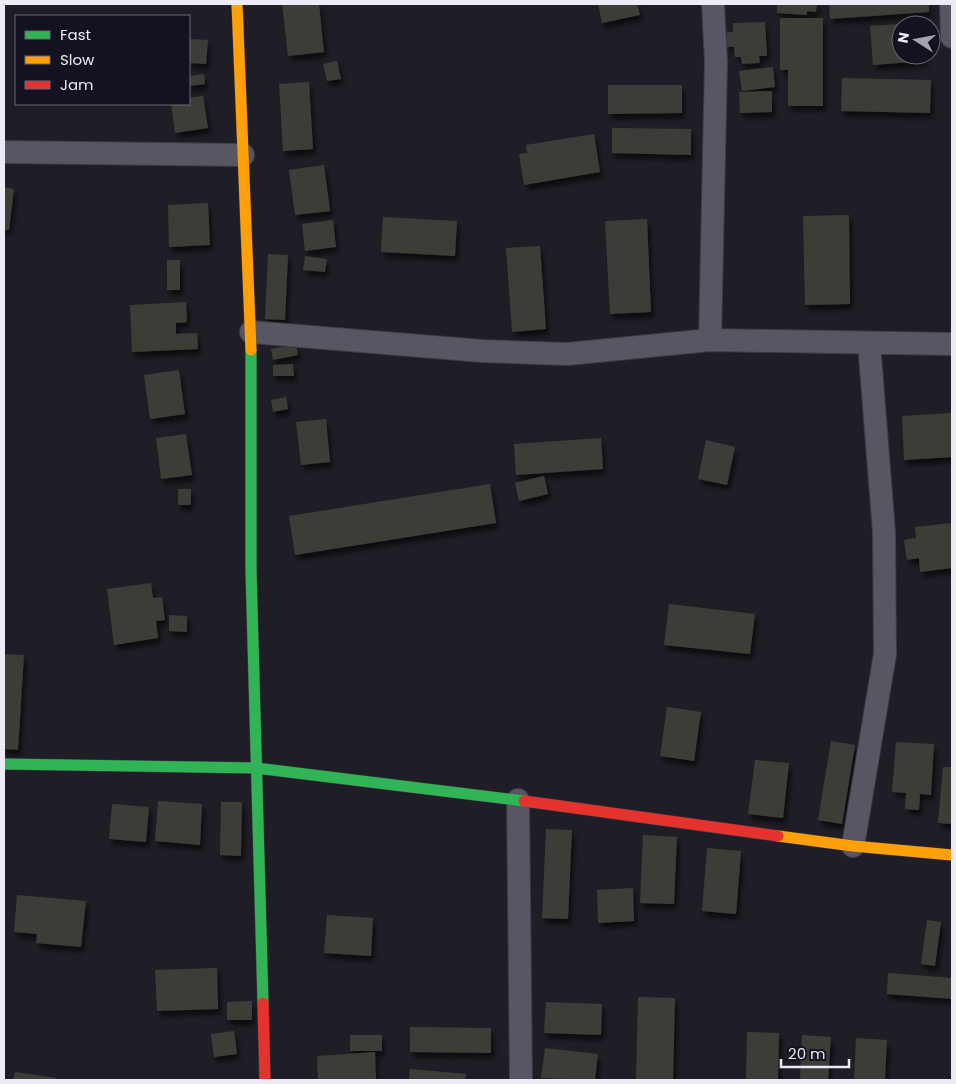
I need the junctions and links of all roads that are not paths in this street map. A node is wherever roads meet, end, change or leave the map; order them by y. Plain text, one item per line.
1 (237, 4) edge
2 (713, 4) edge
3 (951, 4) edge
4 (952, 37) edge
5 (4, 152) edge
6 (242, 155) junction
7 (251, 332) junction
8 (710, 340) junction
9 (870, 343) junction
10 (952, 344) edge
11 (4, 764) edge
12 (256, 768) junction
13 (518, 800) junction
14 (854, 846) junction
15 (952, 855) edge
16 (265, 1080) edge
17 (522, 1080) edge

1 - 6 street
2 - 8 street
3 - 4 street
5 - 6 street
6 - 7 street
7 - 8 street
7 - 12 street
8 - 9 street
9 - 10 street
9 - 14 street
11 - 12 street
12 - 13 street
12 - 16 street
13 - 14 street
13 - 17 street
14 - 15 street

